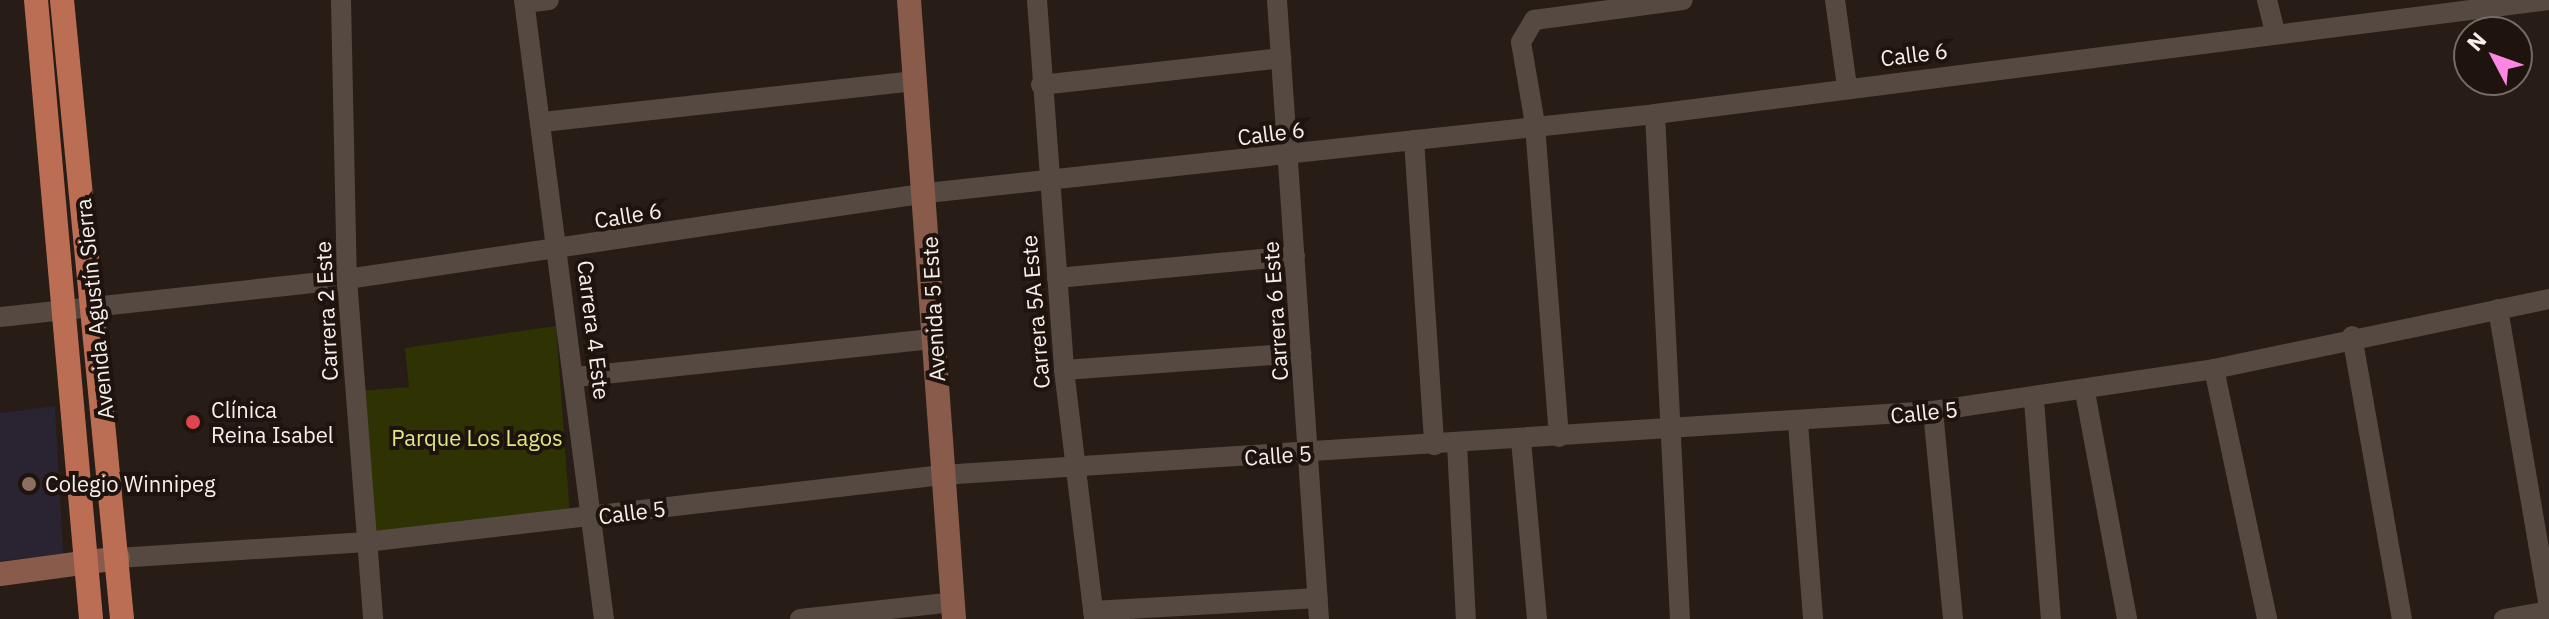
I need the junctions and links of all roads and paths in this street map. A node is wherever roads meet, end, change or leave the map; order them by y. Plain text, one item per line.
1 (36, 0) edge
2 (62, 0) edge
3 (341, 0) edge
4 (549, 0) edge
5 (909, 0) edge
6 (1037, 0) edge
7 (1277, 0) edge
8 (1683, 0) edge
9 (1835, 0) edge
10 (2267, 0) edge
11 (2549, 0) edge
12 (525, 1) edge
13 (2275, 32) junction
14 (1281, 58) junction
15 (917, 81) junction
16 (1041, 85) junction
17 (1847, 87) junction
18 (1655, 114) junction
19 (543, 122) junction
20 (1535, 124) junction
21 (1414, 140) junction
22 (1288, 156) junction
23 (1047, 182) junction
24 (927, 193) junction
25 (560, 250) junction
26 (1295, 256) junction
27 (1057, 278) junction
28 (347, 279) junction
29 (2549, 299) edge
30 (95, 305) junction
31 (67, 309) junction
32 (2498, 309) junction
33 (0, 317) edge
34 (2352, 336) junction
35 (934, 339) junction
36 (1301, 353) junction
37 (2214, 369) junction
38 (1064, 370) junction
39 (576, 377) junction
40 (2085, 392) junction
41 (2034, 400) junction
42 (1933, 411) junction
43 (1798, 423) junction
44 (1672, 433) junction
45 (1559, 437) junction
46 (1521, 440) junction
47 (1457, 444) junction
48 (1434, 445) junction
49 (1309, 453) junction
50 (1074, 468) junction
51 (942, 475) junction
52 (2540, 494) edge
53 (594, 517) junction
54 (366, 542) junction
55 (118, 558) junction
56 (83, 562) junction
57 (0, 574) edge
58 (1318, 598) junction
59 (2549, 608) edge
60 (953, 611) edge
61 (1094, 615) edge
62 (91, 619) edge
63 (122, 619) edge
64 (373, 619) edge
65 (604, 619) edge
66 (800, 619) edge
67 (1319, 619) edge
68 (1466, 619) edge
69 (1537, 619) edge
70 (1680, 619) edge
71 (1813, 619) edge
72 (1953, 619) edge
73 (2051, 619) edge
74 (2127, 619) edge
75 (2267, 619) edge
76 (2402, 619) edge
77 (2504, 619) edge

1 - 31 main road, Avenida Agustín Sierra
2 - 30 main road, Avenida Agustín Sierra
3 - 28 street, Carrera 2 Este
4 - 12 street
5 - 15 main road, Avenida 5 Este
6 - 16 street, Carrera 5A Este
7 - 14 street, Carrera 6 Este
8 - 20 street
9 - 17 street
10 - 13 street
11 - 13 street, Calle 6
12 - 19 street, Carrera 4 Este
13 - 17 street, Calle 6
14 - 16 street
14 - 22 street, Carrera 6 Este
15 - 19 street
15 - 24 main road, Avenida 5 Este
16 - 23 street, Carrera 5A Este
17 - 18 street, Calle 6
18 - 20 street, Calle 6
18 - 44 street
19 - 25 street, Carrera 4 Este
20 - 21 street, Calle 6
20 - 45 street
21 - 22 street, Calle 6
21 - 48 street
22 - 23 street, Calle 6
22 - 26 street, Carrera 6 Este
23 - 24 street, Calle 6
23 - 27 street, Carrera 5A Este
24 - 25 street, Calle 6
24 - 35 main road, Avenida 5 Este
25 - 28 street, Calle 6
25 - 39 street, Carrera 4 Este
26 - 27 street
26 - 36 street, Carrera 6 Este
27 - 38 street, Carrera 5A Este
28 - 30 street, Calle 6
28 - 54 street, Carrera 2 Este
29 - 32 street, Calle 5
30 - 31 street, Calle 6
30 - 55 main road, Avenida Agustín Sierra
31 - 33 street, Calle 6
31 - 56 main road, Avenida Agustín Sierra
32 - 34 street, Calle 5
32 - 52 street
34 - 37 street, Calle 5
34 - 76 street
35 - 39 street
35 - 51 main road, Avenida 5 Este
36 - 38 street
36 - 49 street, Carrera 6 Este
37 - 40 street, Calle 5
37 - 75 street
38 - 50 street, Carrera 5A Este
39 - 53 street, Carrera 4 Este
40 - 41 street, Calle 5
40 - 74 street
41 - 42 street, Calle 5
41 - 73 street
42 - 43 street, Calle 5
42 - 72 street
43 - 44 street, Calle 5
43 - 71 street
44 - 45 street, Calle 5
44 - 70 street
45 - 46 street, Calle 5
46 - 47 street, Calle 5
46 - 69 street
47 - 48 street, Calle 5
47 - 68 street
48 - 49 street, Calle 5
49 - 50 street, Calle 5
49 - 58 street, Carrera 6 Este
50 - 51 street, Calle 5
50 - 61 street, Carrera 5A Este
51 - 53 street, Calle 5
51 - 60 main road, Avenida 5 Este
52 - 59 street
53 - 54 street, Calle 5
53 - 65 street, Carrera 4 Este
54 - 55 street, Calle 5
54 - 64 street, Carrera 2 Este
55 - 56 main road, Calle 5
55 - 63 main road, Avenida Agustín Sierra
56 - 57 main road, Calle 5
56 - 62 main road, Avenida Agustín Sierra
58 - 61 street
58 - 67 street, Carrera 6 Este
59 - 77 street
60 - 66 street

